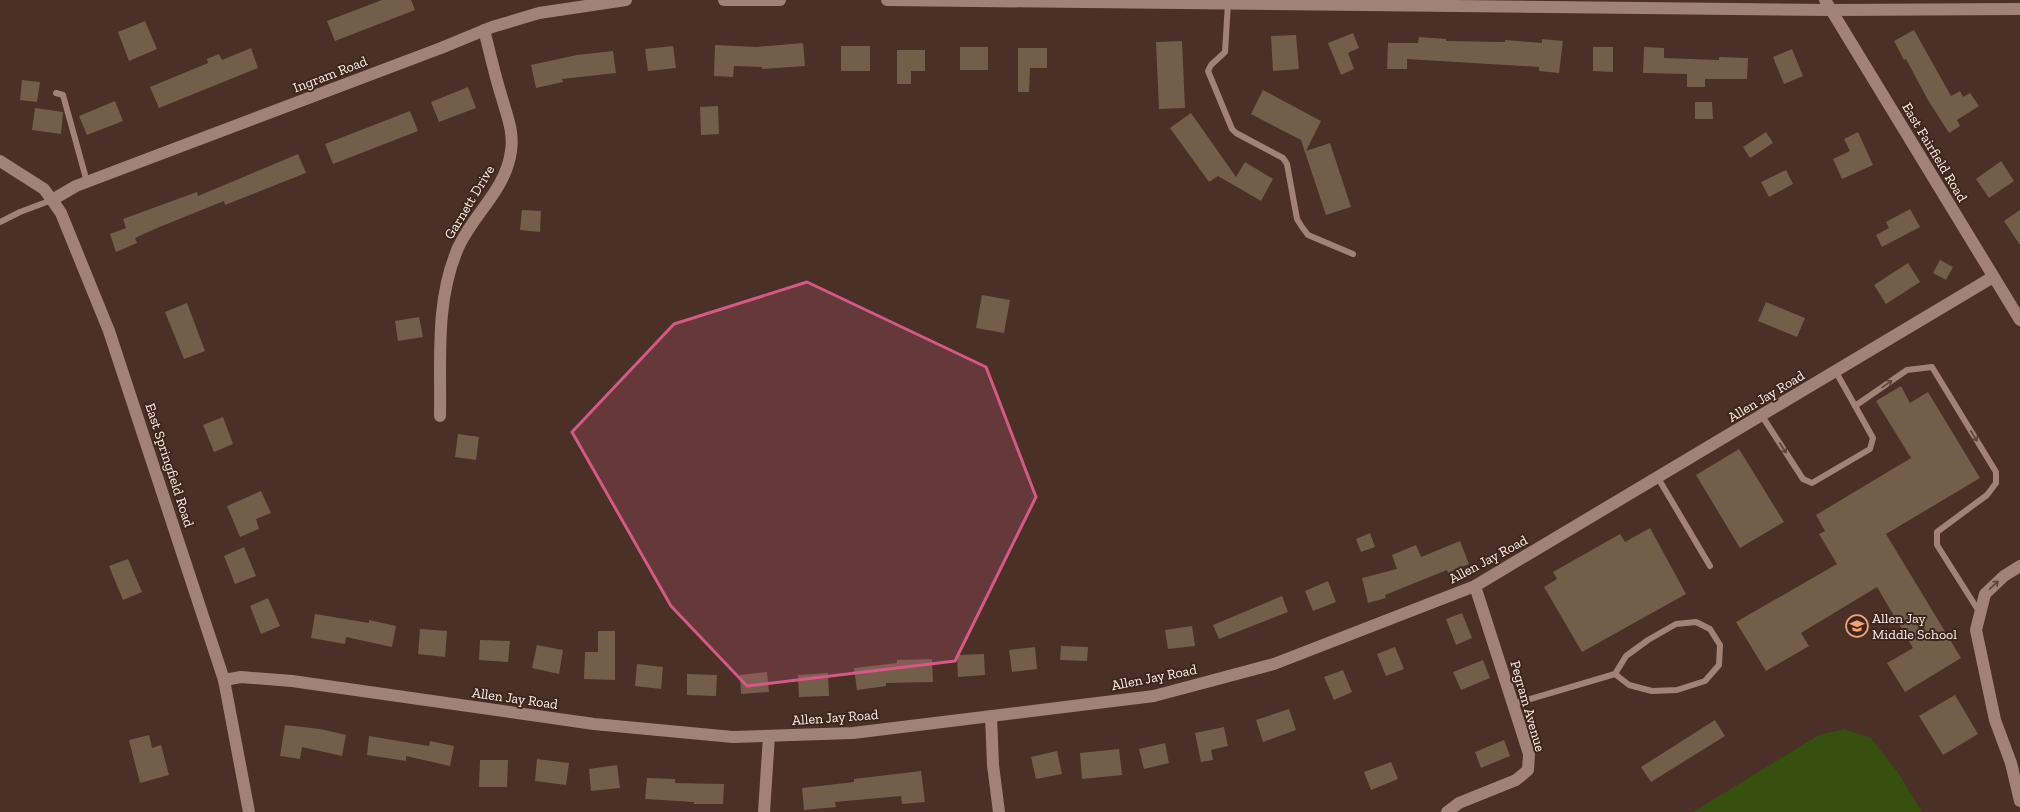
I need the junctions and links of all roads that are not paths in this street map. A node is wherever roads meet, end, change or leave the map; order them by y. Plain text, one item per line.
1 (626, 0) edge
2 (724, 0) edge
3 (780, 0) edge
4 (888, 0) edge
5 (1165, 2) edge
6 (1228, 3) junction
7 (1828, 5) edge
8 (2020, 9) edge
9 (484, 30) junction
10 (56, 93) dead end
11 (0, 161) edge
12 (87, 182) junction
13 (52, 200) junction
14 (0, 222) edge
15 (1353, 254) dead end
16 (1993, 277) junction
17 (2020, 320) edge
18 (1836, 372) junction
19 (1855, 406) junction
20 (440, 416) dead end
21 (1762, 416) junction
22 (1658, 478) junction
23 (1710, 566) dead end
24 (2020, 566) edge
25 (1475, 586) junction
26 (1980, 613) junction
27 (1615, 674) junction
28 (224, 680) junction
29 (1513, 704) junction
30 (991, 716) junction
31 (769, 736) junction
32 (2020, 801) edge
33 (249, 812) edge
34 (764, 812) edge
35 (999, 812) edge
36 (1447, 812) edge

1 - 9 street, Ingram Road
2 - 3 street
4 - 5 street
5 - 6 street
6 - 7 street
6 - 15 lane
7 - 8 street
7 - 16 street, East Fairfield Road
9 - 12 street, Ingram Road
9 - 20 street, Garnett Drive
10 - 12 lane
11 - 13 street, East Springfield Road
12 - 13 street, Ingram Road
13 - 14 lane
13 - 28 street, East Springfield Road
16 - 17 street, East Fairfield Road
16 - 18 street, Allen Jay Road
18 - 19 lane
18 - 21 street, Allen Jay Road
21 -> 19 lane
19 -> 26 lane
21 - 22 street, Allen Jay Road
22 - 23 lane
22 - 25 street, Allen Jay Road
26 -> 24 street
25 - 29 street, Pegram Avenue
25 - 30 street, Allen Jay Road
26 - 32 street
27 - 27 lane
27 - 29 lane
28 - 31 street, Allen Jay Road
28 - 33 street, East Springfield Road
29 - 36 street, Pegram Avenue
30 - 31 street, Allen Jay Road
30 - 35 street
31 - 34 street

